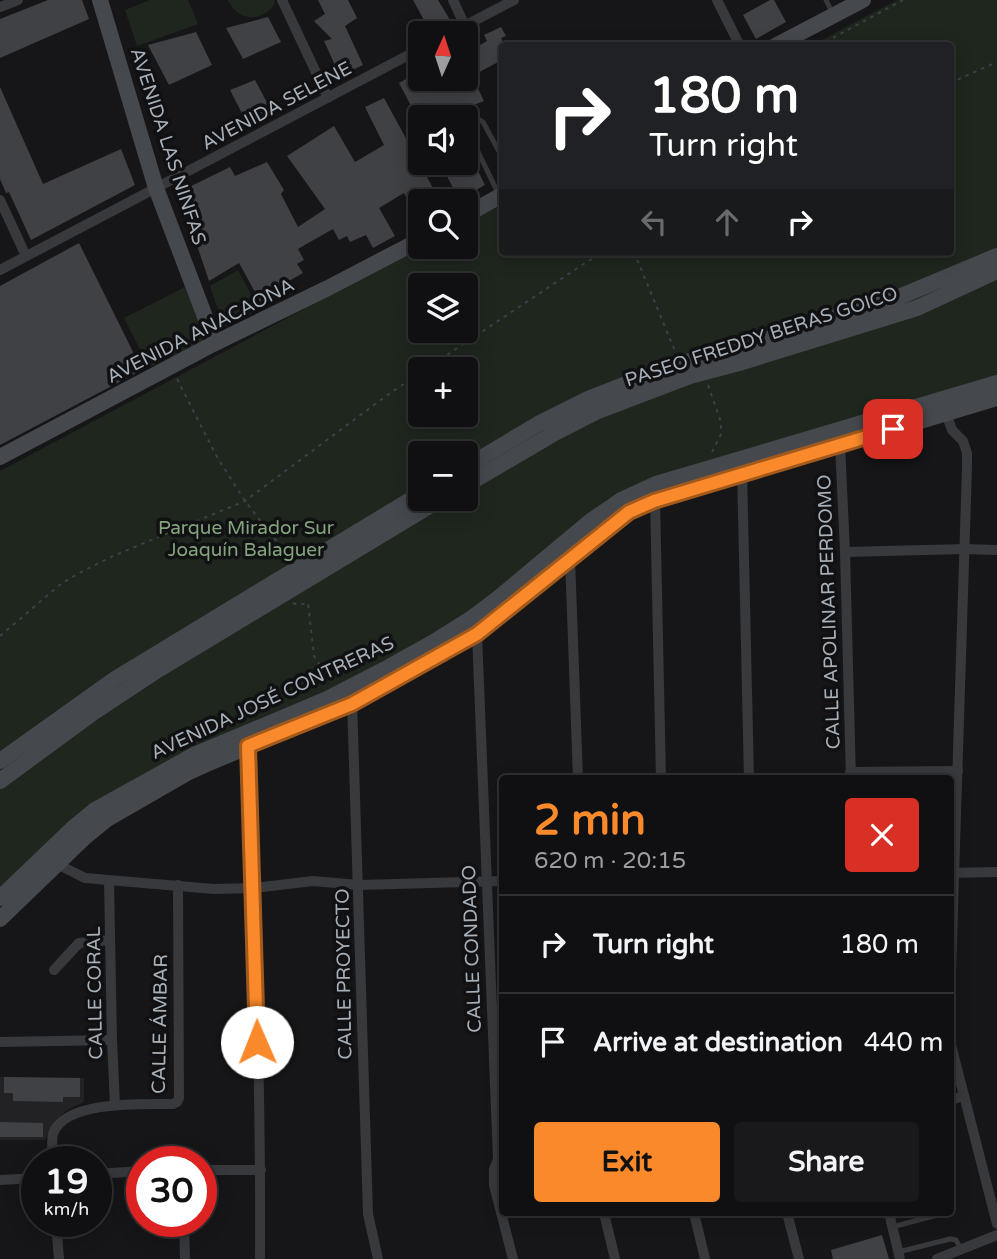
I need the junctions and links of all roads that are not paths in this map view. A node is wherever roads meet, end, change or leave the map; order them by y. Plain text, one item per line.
1 (18, 0) edge
2 (100, 0) edge
3 (282, 0) edge
4 (453, 0) edge
5 (514, 0) edge
6 (717, 0) edge
7 (826, 0) edge
8 (863, 0) edge
9 (0, 8) edge
10 (833, 15) junction
11 (464, 21) edge
12 (475, 21) edge
13 (738, 42) edge
14 (782, 42) edge
15 (408, 56) edge
16 (328, 98) junction
17 (499, 151) edge
18 (156, 188) junction
19 (499, 192) edge
20 (499, 197) edge
21 (0, 200) edge
22 (478, 208) edge
23 (408, 246) edge
24 (26, 256) junction
25 (997, 256) edge
26 (0, 270) edge
27 (997, 271) edge
28 (215, 343) junction
29 (997, 383) edge
30 (997, 398) edge
31 (946, 413) junction
32 (840, 444) junction
33 (0, 457) edge
34 (478, 460) edge
35 (742, 467) junction
36 (478, 478) edge
37 (656, 484) junction
38 (654, 501) junction
39 (408, 502) edge
40 (417, 511) edge
41 (965, 549) junction
42 (997, 550) edge
43 (845, 552) junction
44 (570, 558) junction
45 (298, 571) junction
46 (472, 618) junction
47 (477, 634) junction
48 (352, 686) junction
49 (352, 704) junction
50 (248, 746) junction
51 (0, 761) edge
52 (958, 771) junction
53 (578, 775) edge
54 (661, 775) edge
55 (749, 775) edge
56 (850, 775) edge
57 (0, 781) edge
58 (954, 839) edge
59 (52, 858) junction
60 (997, 872) edge
61 (954, 873) edge
62 (109, 881) junction
63 (499, 881) edge
64 (486, 882) junction
65 (178, 885) junction
66 (359, 885) junction
67 (254, 888) junction
68 (0, 898) edge
69 (0, 919) edge
70 (110, 940) junction
71 (54, 970) dead end
72 (112, 1040) junction
73 (0, 1042) edge
74 (954, 1057) edge
75 (964, 1096) junction
76 (954, 1099) edge
77 (115, 1105) junction
78 (499, 1138) edge
79 (53, 1146) edge
80 (499, 1160) edge
81 (217, 1170) edge
82 (261, 1170) junction
83 (21, 1179) edge
84 (0, 1180) edge
85 (499, 1204) edge
86 (502, 1216) edge
87 (605, 1216) edge
88 (695, 1216) edge
89 (788, 1216) edge
90 (890, 1216) edge
91 (934, 1216) edge
92 (997, 1224) edge
93 (892, 1227) junction
94 (997, 1235) edge
95 (58, 1237) edge
96 (184, 1237) edge
97 (961, 1249) junction
98 (899, 1256) edge
99 (59, 1259) edge
100 (185, 1259) edge
101 (260, 1259) edge
102 (378, 1259) edge
103 (513, 1259) edge
104 (615, 1259) edge
105 (705, 1259) edge
106 (799, 1259) edge
107 (937, 1259) edge

1 - 9 street
2 - 18 main road, AVENIDA LAS NINFAS
3 - 16 street
4 - 11 street
5 - 12 street
6 - 13 street
7 - 10 lane
8 - 10 main road
10 - 14 main road
15 - 16 street, AVENIDA SELENE
16 - 18 street, AVENIDA SELENE
17 - 19 lane
18 - 24 street, AVENIDA SELENE
18 - 28 main road, AVENIDA LAS NINFAS
20 - 22 main road
21 - 24 street
23 - 28 main road, AVENIDA ANACAONA
24 - 26 street, AVENIDA SELENE
25 - 34 main road, PASEO FREDDY BERAS GOICO
27 - 36 main road, PASEO FREDDY BERAS GOICO
28 - 33 main road, AVENIDA ANACAONA
29 - 35 main road, AVENIDA JOSÉ CONTRERAS
30 - 31 main road, AVENIDA JOSÉ CONTRERAS
31 - 32 main road, AVENIDA JOSÉ CONTRERAS
31 - 41 street
32 - 35 main road, AVENIDA JOSÉ CONTRERAS
32 - 43 street, CALLE APOLINAR PERDOMO
35 - 37 main road, AVENIDA JOSÉ CONTRERAS
35 - 38 main road, AVENIDA JOSÉ CONTRERAS
35 - 55 street
37 - 38 street
37 - 46 main road, AVENIDA JOSÉ CONTRERAS
38 - 44 main road, AVENIDA JOSÉ CONTRERAS
38 - 54 street
39 - 45 main road
40 - 45 main road
41 - 42 street
41 - 43 street
41 - 52 street
43 - 56 street, CALLE APOLINAR PERDOMO
44 - 47 main road, AVENIDA JOSÉ CONTRERAS
44 - 53 street
45 - 51 main road
45 - 57 main road
46 - 47 street, CALLE CONDADO
46 - 48 main road, AVENIDA JOSÉ CONTRERAS
47 - 49 main road, AVENIDA JOSÉ CONTRERAS
47 - 64 street, CALLE CONDADO
48 - 49 street, CALLE PROYECTO
48 - 59 main road, AVENIDA JOSÉ CONTRERAS
49 - 50 main road, AVENIDA JOSÉ CONTRERAS
49 - 66 street, CALLE PROYECTO
50 - 59 main road, AVENIDA JOSÉ CONTRERAS
50 - 67 street
52 - 56 street
52 - 58 street
59 - 62 street
59 - 68 main road, AVENIDA JOSÉ CONTRERAS
59 - 69 main road, AVENIDA JOSÉ CONTRERAS
60 - 61 street
62 - 65 street
62 - 70 street, CALLE CORAL
63 - 64 street
64 - 66 street
64 - 78 street, CALLE CONDADO
65 - 67 street
65 - 77 street, CALLE ÁMBAR
66 - 67 street
66 - 102 street, CALLE PROYECTO
67 - 82 street
70 - 71 street
70 - 72 street, CALLE CORAL
72 - 73 street
72 - 77 street, CALLE CORAL
74 - 75 street
75 - 76 street
75 - 92 street
77 - 79 street, CALLE ÁMBAR
80 - 85 street, CALLE CONDADO
81 - 82 street
82 - 101 street
83 - 84 street
86 - 103 street, CALLE CONDADO
87 - 104 street
88 - 105 street
89 - 106 street
90 - 93 street
91 - 93 lane
93 - 98 street
94 - 97 street
95 - 99 street
96 - 100 street
97 - 98 lane
97 - 107 street

